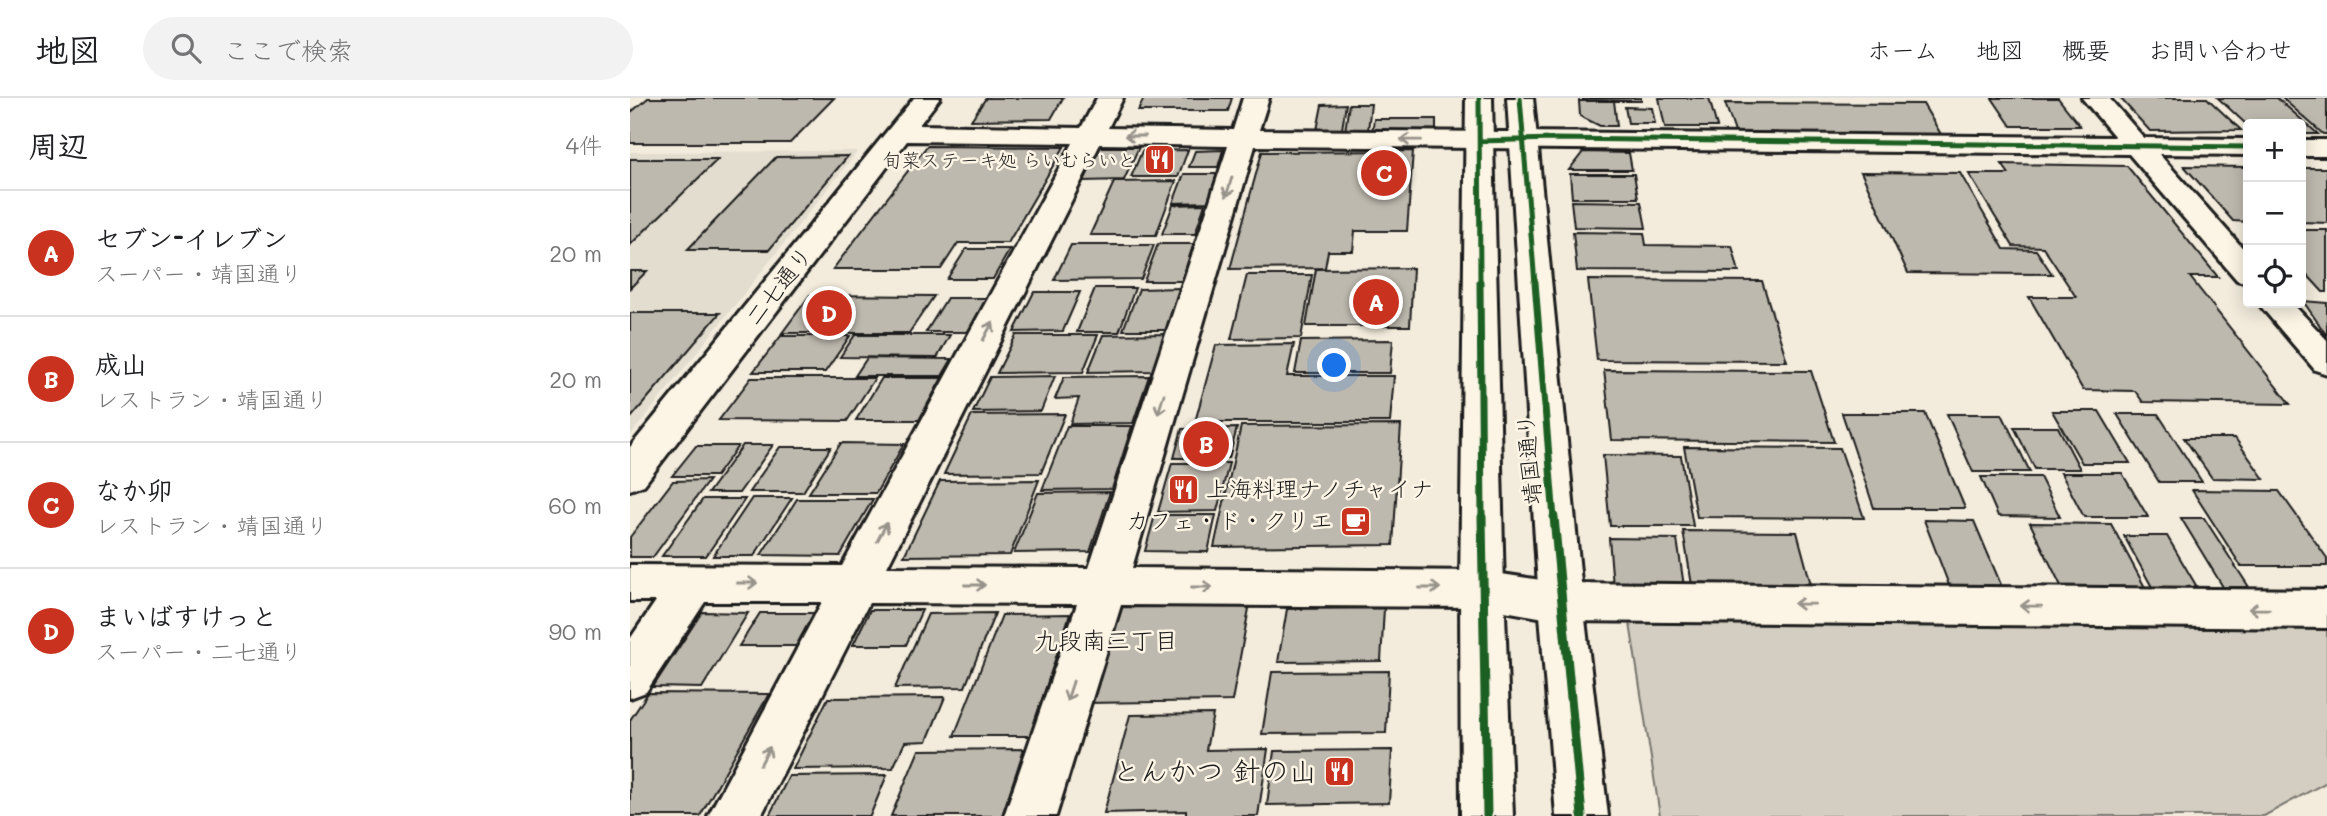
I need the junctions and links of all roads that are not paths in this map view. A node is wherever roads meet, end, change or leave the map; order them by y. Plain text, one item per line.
1 (927, 98) edge
2 (1110, 98) edge
3 (1256, 98) edge
4 (1479, 98) edge
5 (1520, 98) edge
6 (2095, 98) edge
7 (900, 133) junction
8 (1090, 136) junction
9 (1244, 136) junction
10 (1521, 140) junction
11 (1480, 141) junction
12 (2135, 146) junction
13 (2243, 147) edge
14 (2306, 148) edge
15 (2327, 148) edge
16 (2243, 267) edge
17 (2278, 308) edge
18 (2327, 362) edge
19 (630, 475) edge
20 (630, 583) edge
21 (693, 583) junction
22 (855, 584) junction
23 (1105, 586) junction
24 (1482, 589) junction
25 (1561, 601) junction
26 (2327, 610) edge
27 (630, 677) edge
28 (734, 816) edge
29 (1030, 816) edge
30 (1487, 816) edge
31 (1582, 816) edge

1 - 7 street, 二七通り
2 - 8 street
3 - 9 street
4 - 11 street, 靖国通り
5 - 10 street, 靖国通り
6 - 12 street
7 - 8 street
7 - 19 street, 二七通り
9 -> 8 street
22 -> 8 street
11 -> 9 street
9 -> 23 street
10 - 11 street
10 - 12 street
10 - 25 street, 靖国通り
11 - 24 street, 靖国通り
12 - 13 street
12 - 16 street
14 - 15 street
17 - 18 street
20 - 21 street
21 -> 22 street
21 - 27 street
22 -> 23 street
28 -> 22 street
23 -> 24 street
23 -> 29 street
24 - 25 street
24 - 30 street, 靖国通り
26 -> 25 street
25 - 31 street, 靖国通り

